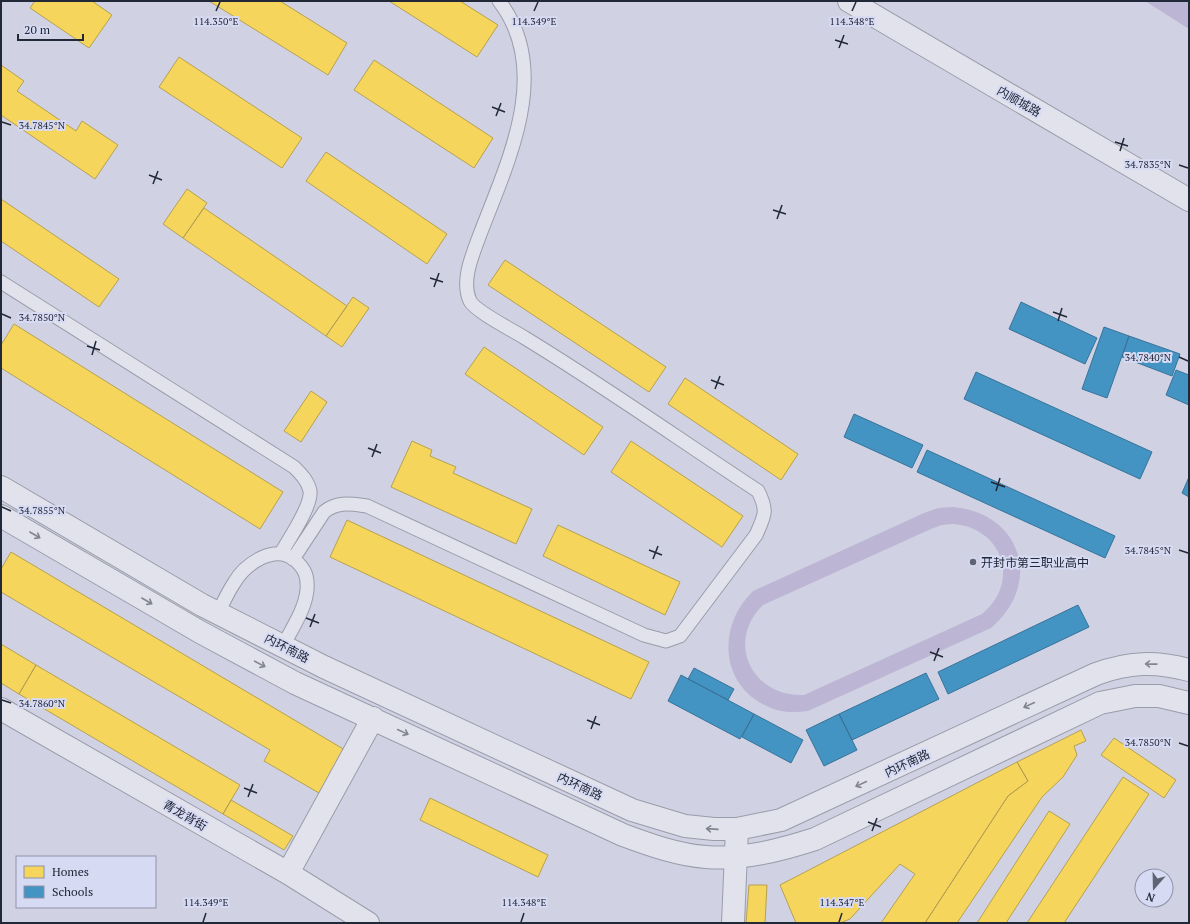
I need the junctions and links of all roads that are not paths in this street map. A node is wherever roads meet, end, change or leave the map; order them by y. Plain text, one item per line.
1 (499, 1) edge
2 (849, 1) edge
3 (1189, 200) edge
4 (1, 282) edge
5 (1, 487) edge
6 (308, 503) junction
7 (324, 512) junction
8 (1, 516) edge
9 (281, 553) junction
10 (293, 559) junction
11 (218, 613) junction
12 (283, 646) junction
13 (1189, 670) edge
14 (1189, 703) edge
15 (1, 709) edge
16 (373, 718) junction
17 (737, 829) junction
18 (736, 857) junction
19 (288, 873) junction
20 (368, 923) edge
21 (733, 923) edge

1 - 7 lane
2 - 3 street, 内顺城路
4 - 6 lane
5 - 11 street, 内环南路
6 - 7 lane
6 - 9 lane
7 - 10 lane
8 -> 16 street
9 - 10 lane
9 - 11 lane
10 - 12 lane
11 - 12 street, 内环南路
17 -> 12 street, 内环南路
13 -> 17 street, 内环南路
14 - 18 street
15 - 19 street, 青龙背街
16 -> 18 street
16 - 19 street
17 - 18 street
18 - 21 street
19 - 20 street, 青龙背街

